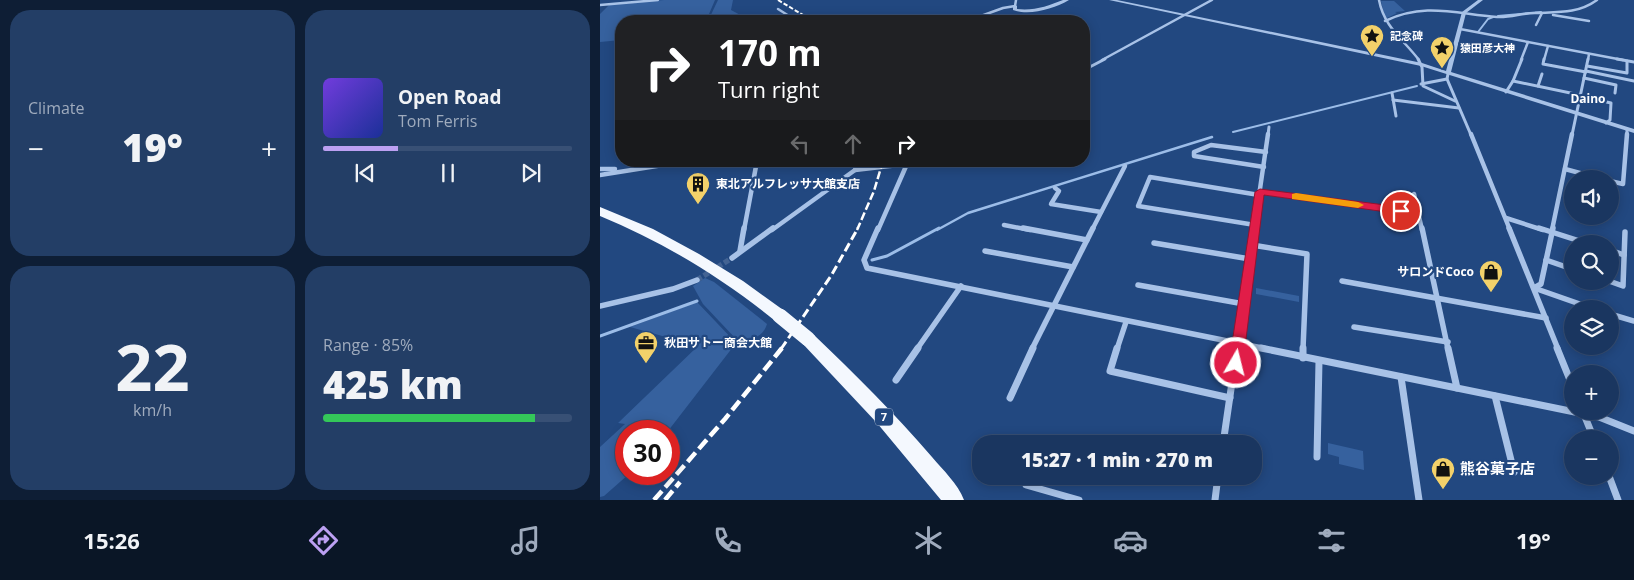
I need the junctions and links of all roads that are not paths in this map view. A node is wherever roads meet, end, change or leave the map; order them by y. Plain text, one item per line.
1 (611, 0) edge
2 (658, 0) edge
3 (1016, 0) edge
4 (1067, 0) edge
5 (1110, 0) edge
6 (1212, 0) edge
7 (1379, 0) edge
8 (1481, 0) edge
9 (1597, 0) edge
10 (600, 5) edge
11 (606, 5) junction
12 (1015, 6) junction
13 (778, 9) dead end
14 (1464, 12) junction
15 (1544, 13) junction
16 (788, 15) edge
17 (984, 15) edge
18 (1184, 15) junction
19 (1385, 21) junction
20 (1589, 21) dead end
21 (1536, 25) dead end
22 (1460, 29) junction
23 (1528, 42) junction
24 (1548, 46) junction
25 (1589, 54) junction
26 (1628, 61) junction
27 (1634, 62) edge
28 (1422, 65) junction
29 (1587, 66) junction
30 (1090, 67) edge
31 (1586, 72) junction
32 (1542, 74) dead end
33 (1448, 76) junction
34 (1584, 78) junction
35 (1513, 81) junction
36 (1634, 81) edge
37 (1421, 84) junction
38 (1538, 86) junction
39 (1506, 92) junction
40 (1392, 93) dead end
41 (1615, 93) dead end
42 (1580, 95) junction
43 (1393, 100) junction
44 (1456, 101) junction
45 (1459, 108) junction
46 (1576, 113) junction
47 (1396, 116) dead end
48 (1606, 122) junction
49 (1269, 127) dead end
50 (1631, 130) edge
51 (1266, 152) junction
52 (1124, 166) dead end
53 (647, 167) edge
54 (756, 167) edge
55 (856, 167) edge
56 (881, 167) edge
57 (906, 167) edge
58 (1264, 167) junction
59 (600, 169) edge
60 (1565, 169) junction
61 (626, 170) junction
62 (855, 170) junction
63 (1569, 170) edge
64 (600, 175) edge
65 (1619, 183) edge
66 (1055, 188) dead end
67 (1260, 193) junction
68 (1414, 194) dead end
69 (600, 211) edge
70 (1101, 212) junction
71 (1418, 213) junction
72 (1506, 218) junction
73 (1004, 225) dead end
74 (1255, 225) junction
75 (1551, 232) junction
76 (1625, 232) dead end
77 (1564, 236) edge
78 (1087, 240) junction
79 (1154, 243) dead end
80 (1252, 245) junction
81 (740, 251) junction
82 (986, 251) dead end
83 (1619, 253) edge
84 (1624, 254) junction
85 (732, 258) tunnel mouth
86 (1250, 259) junction
87 (1546, 260) junction
88 (1564, 266) edge
89 (1073, 267) junction
90 (698, 280) tunnel mouth
91 (1342, 281) dead end
92 (1138, 285) dead end
93 (1619, 285) edge
94 (961, 286) junction
95 (1534, 288) junction
96 (1438, 298) junction
97 (1568, 300) edge
98 (1244, 304) junction
99 (600, 306) edge
100 (1052, 307) junction
101 (1619, 317) edge
102 (1546, 318) junction
103 (1634, 321) edge
104 (1126, 322) junction
105 (1354, 327) dead end
106 (1448, 342) junction
107 (1238, 345) junction
108 (1303, 358) junction
109 (1319, 361) junction
110 (1564, 365) edge
111 (1401, 377) junction
112 (896, 380) dead end
113 (1457, 388) junction
114 (1495, 396) junction
115 (1010, 398) dead end
116 (1230, 398) junction
117 (1564, 409) edge
118 (1606, 420) edge
119 (1634, 431) edge
120 (1224, 435) edge
121 (1317, 457) dead end
122 (1514, 472) dead end
123 (1026, 485) dead end
124 (1217, 485) edge
125 (1612, 485) edge
126 (954, 500) edge
127 (1079, 500) edge
128 (1215, 500) edge
129 (1419, 500) edge
130 (1618, 500) edge

1 - 11 street
2 - 11 street
3 - 12 street
4 - 12 street
5 - 18 street
6 - 18 street
7 - 19 street
8 - 14 street
9 - 15 street
10 - 11 street
12 - 17 street
13 - 16 street
14 - 15 street
14 - 19 street
14 - 22 street
15 - 20 street
15 - 21 street
18 - 28 street
18 - 30 street
19 - 28 street
22 - 23 street
22 - 33 street
23 - 24 street
23 - 35 street
24 - 25 street
24 - 31 street
25 - 26 street
25 - 29 street
26 - 27 street
26 - 29 street
28 - 33 street
28 - 37 street
29 - 31 street
31 - 34 street
31 - 36 street
32 - 38 street
33 - 37 street
33 - 39 street
33 - 44 street
34 - 41 street
34 - 42 street
35 - 38 street
35 - 39 street
37 - 44 street
38 - 42 street
39 - 46 street
40 - 43 street
42 - 46 street
42 - 48 street
43 - 45 street
43 - 47 street
44 - 45 street
45 - 72 street
46 - 48 street
46 - 60 street
48 - 50 street
49 - 51 street
50 - 65 street
51 - 58 street
51 - 58 street
52 - 70 street
53 - 61 street
54 - 81 street
55 - 62 street
56 - 62 street
57 - 94 street
58 - 67 street
59 - 61 street
60 - 63 street
60 - 75 street
61 - 64 street
62 - 81 street
66 - 70 street
67 - 71 street
67 - 74 street
67 - 74 street
68 - 71 street
69 - 126 highway, 7, bridge
70 - 78 street
71 - 96 street
72 - 75 street
72 - 95 street
73 - 78 street
74 - 80 street
75 - 77 street
75 - 87 street
76 - 84 street
78 - 89 street
79 - 86 street
80 - 86 street
80 - 108 street
81 - 85 street
82 - 89 street
83 - 84 street
84 - 93 street
86 - 98 street
87 - 88 street
87 - 95 street
89 - 100 street
90 - 99 street
91 - 96 street
92 - 98 street
94 - 100 street
94 - 112 street
95 - 97 street
95 - 102 street
96 - 102 street
96 - 106 street
98 - 107 street
100 - 104 street
100 - 115 street
101 - 103 street
102 - 110 street
104 - 107 street
104 - 116 street
105 - 106 street
106 - 113 street
107 - 108 street
107 - 116 street
108 - 109 street
109 - 111 street
109 - 121 street
111 - 113 street
111 - 129 street
113 - 114 street
114 - 117 street
114 - 122 street
116 - 120 street
118 - 119 street
123 - 127 street
124 - 128 street
125 - 130 street

